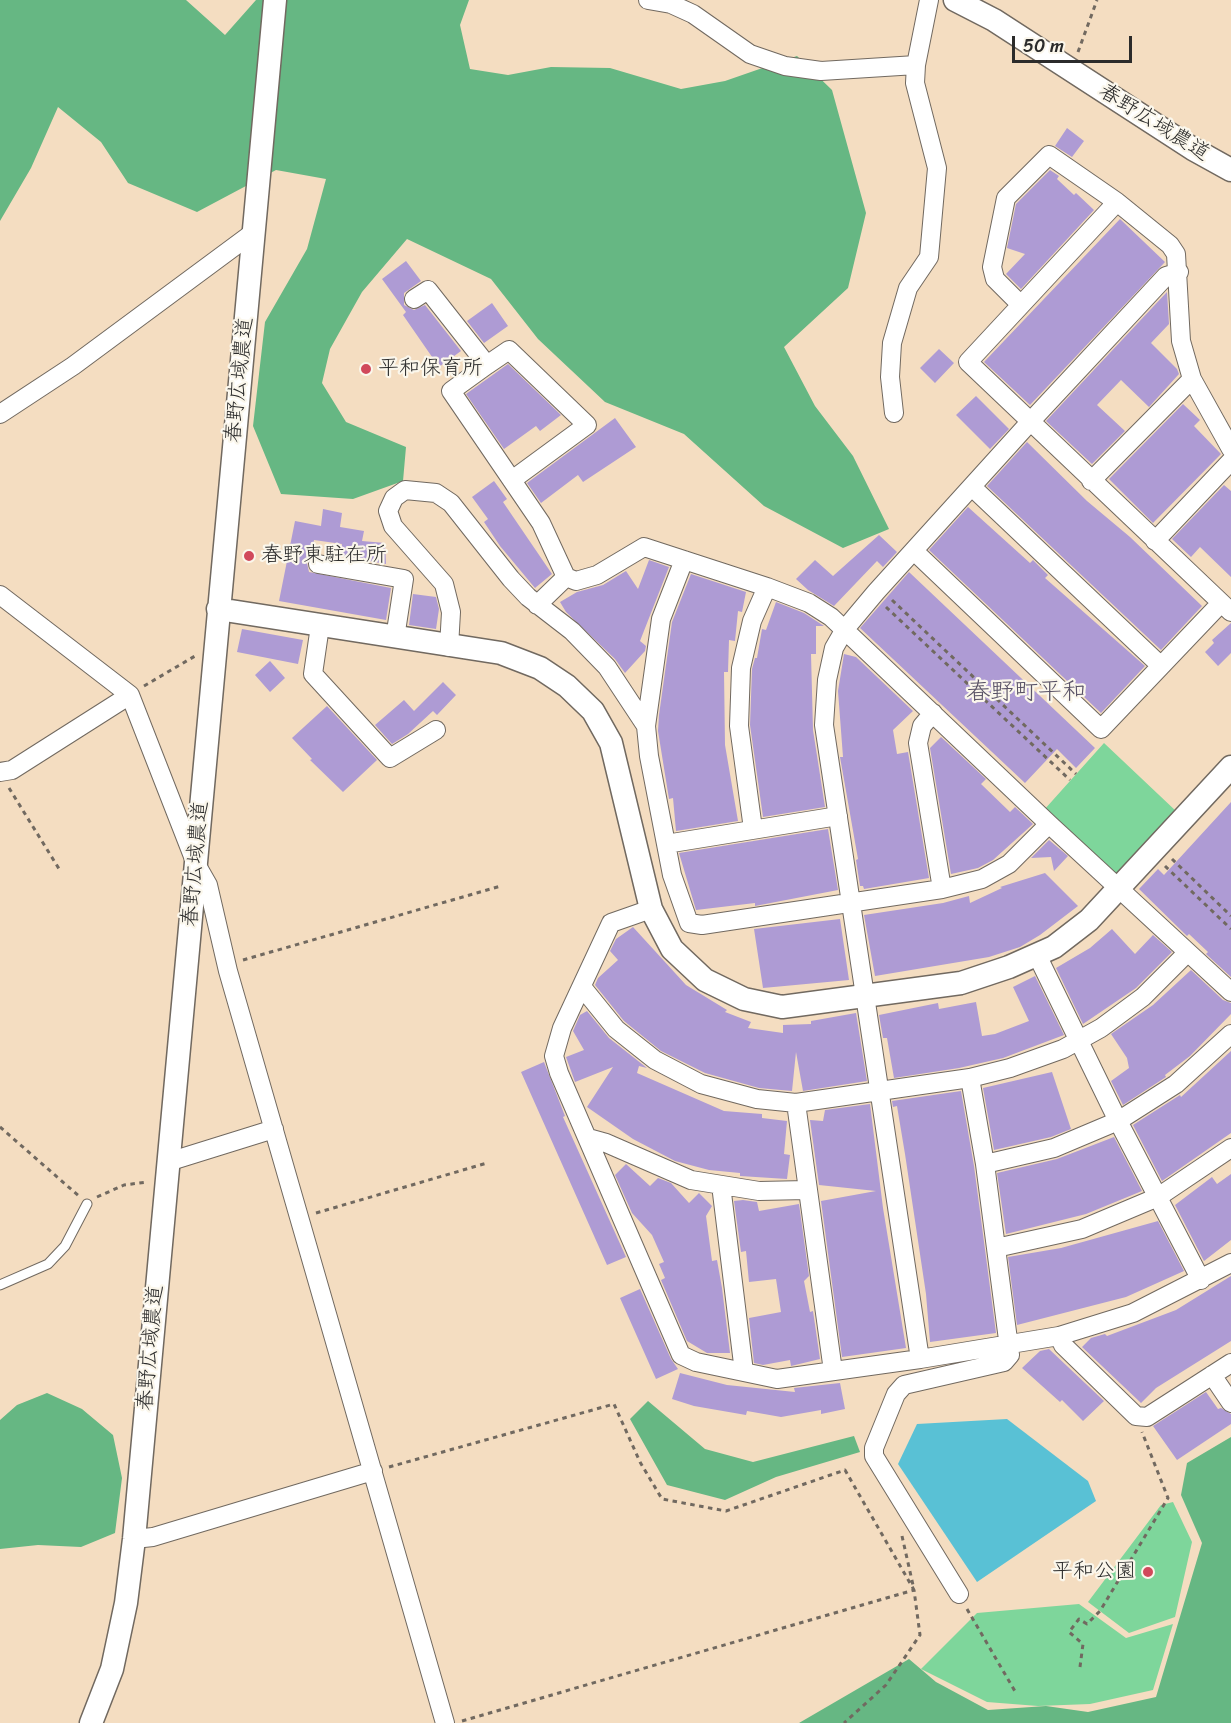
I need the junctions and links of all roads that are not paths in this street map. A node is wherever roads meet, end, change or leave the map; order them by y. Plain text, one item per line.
1 (275, 0) edge
2 (648, 0) edge
3 (929, 0) edge
4 (955, 0) edge
5 (915, 65) junction
6 (1231, 170) edge
7 (1117, 202) junction
8 (254, 232) junction
9 (1179, 272) junction
10 (414, 299) dead end
11 (1021, 305) junction
12 (487, 365) junction
13 (1192, 379) junction
14 (894, 413) dead end
15 (0, 414) edge
16 (1030, 422) junction
17 (1231, 449) edge
18 (1231, 461) edge
19 (512, 480) junction
20 (1091, 481) junction
21 (972, 487) junction
22 (1155, 541) junction
23 (914, 551) junction
24 (684, 560) junction
25 (318, 564) dead end
26 (566, 577) junction
27 (767, 587) junction
28 (0, 595) edge
29 (537, 604) junction
30 (1226, 607) edge
31 (218, 609) junction
32 (320, 626) junction
33 (845, 629) junction
34 (395, 638) junction
35 (449, 647) junction
36 (1161, 666) junction
37 (130, 695) junction
38 (933, 713) junction
39 (646, 726) junction
40 (436, 730) dead end
41 (1231, 767) edge
42 (3, 778) edge
43 (838, 816) junction
44 (1048, 824) junction
45 (753, 829) junction
46 (666, 844) junction
47 (196, 864) junction
48 (1119, 887) junction
49 (942, 889) junction
50 (853, 902) junction
51 (651, 909) junction
52 (1187, 953) junction
53 (1037, 955) junction
54 (582, 987) junction
55 (1231, 992) edge
56 (865, 997) junction
57 (1231, 1034) edge
58 (1079, 1040) junction
59 (970, 1078) junction
60 (881, 1089) junction
61 (796, 1103) junction
62 (1118, 1121) junction
63 (274, 1130) junction
64 (588, 1138) junction
65 (1231, 1148) edge
66 (985, 1164) junction
67 (167, 1170) junction
68 (721, 1185) junction
69 (807, 1190) junction
70 (1158, 1197) junction
71 (87, 1203) road end
72 (996, 1248) junction
73 (1231, 1263) edge
74 (1201, 1280) junction
75 (0, 1285) edge
76 (1059, 1336) junction
77 (1009, 1344) junction
78 (920, 1359) junction
79 (1231, 1363) edge
80 (833, 1371) junction
81 (744, 1372) junction
82 (1212, 1376) junction
83 (1231, 1403) edge
84 (373, 1471) junction
85 (134, 1539) junction
86 (959, 1594) road end
87 (91, 1723) edge
88 (445, 1723) edge

1 - 8 street, 春野広域農道
2 - 5 street
3 - 5 street
4 - 6 street, 春野広域農道
5 - 14 street
7 - 9 street
7 - 11 street
7 - 11 street
8 - 15 street
8 - 31 street, 春野広域農道
9 - 13 street
9 - 16 street
10 - 12 street
11 - 16 street
12 - 19 street
12 - 19 street
13 - 17 street
13 - 20 street
16 - 20 street
16 - 21 street
18 - 22 street
19 - 26 street
20 - 22 street
21 - 23 street
21 - 36 street
22 - 30 street
23 - 33 street
23 - 36 street
24 - 26 street
24 - 27 street
24 - 39 street
25 - 34 street
26 - 29 street
27 - 33 street
27 - 45 street
28 - 37 street
29 - 35 street
29 - 39 street
30 - 36 street
31 - 32 street
31 - 47 street, 春野広域農道
32 - 34 street
32 - 40 street
33 - 38 street
33 - 43 street
34 - 35 street
35 - 51 street
37 - 42 street
37 - 47 street
38 - 44 street
38 - 49 street
39 - 46 street
41 - 48 street
43 - 45 street
43 - 50 street
44 - 48 street
44 - 49 street
45 - 46 street
46 - 50 street
47 - 63 street
47 - 67 street, 春野広域農道
48 - 52 street
48 - 53 street
49 - 50 street
50 - 56 street
51 - 54 street
51 - 56 street
52 - 55 street
52 - 58 street
53 - 56 street
53 - 58 street
54 - 61 street
54 - 64 street
56 - 60 street
57 - 62 street
58 - 59 street
58 - 62 street
59 - 60 street
59 - 66 street
60 - 61 street
60 - 78 street
61 - 69 street
62 - 66 street
62 - 70 street
63 - 67 street
63 - 84 street
64 - 68 street
64 - 81 street
65 - 70 street
66 - 72 street
67 - 85 street, 春野広域農道
68 - 69 street
68 - 81 street
69 - 80 street
70 - 72 street
70 - 74 street
71 - 75 lane
72 - 77 street
73 - 74 street
74 - 76 street
76 - 77 street
76 - 82 street
77 - 78 street
77 - 86 street
78 - 80 street
79 - 82 street
80 - 81 street
82 - 83 street
84 - 85 street
84 - 88 street
85 - 87 street, 春野広域農道

